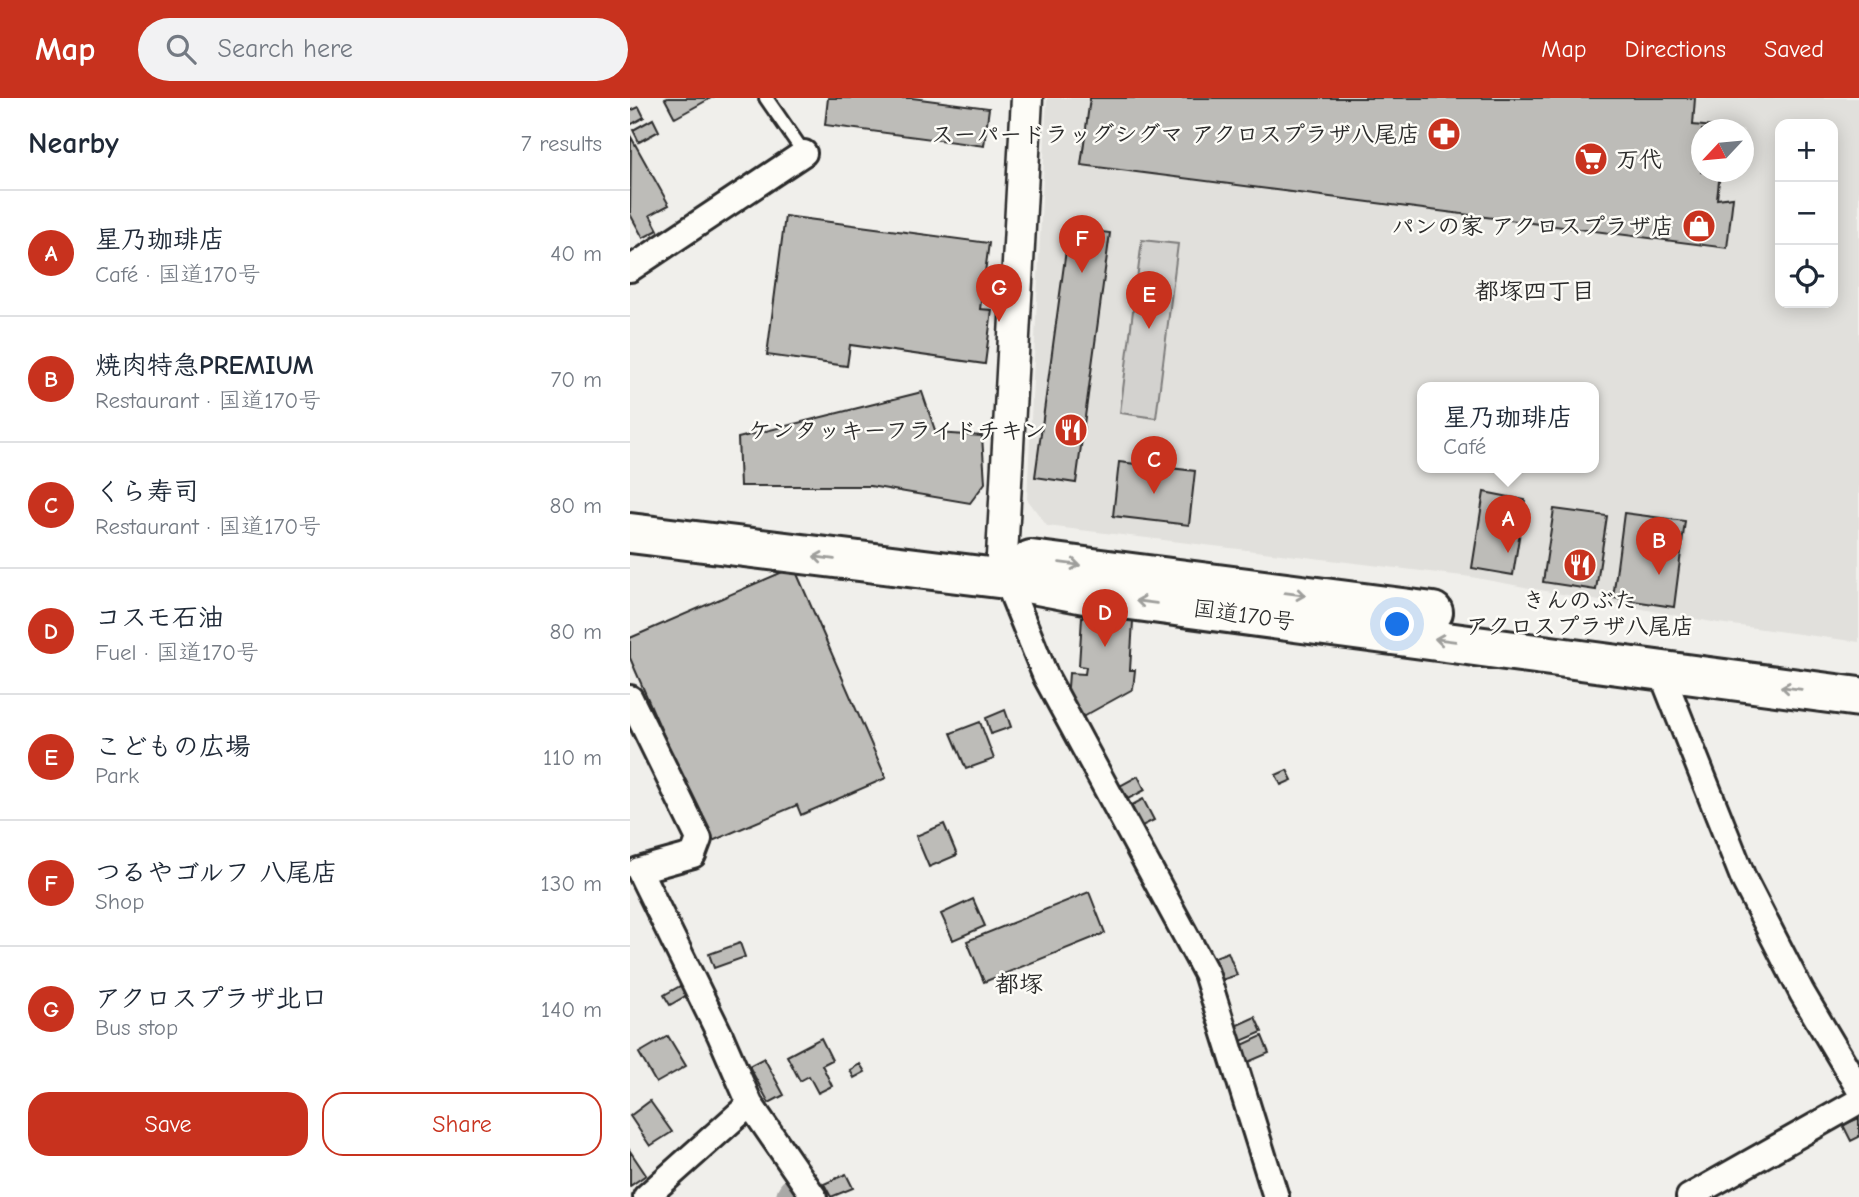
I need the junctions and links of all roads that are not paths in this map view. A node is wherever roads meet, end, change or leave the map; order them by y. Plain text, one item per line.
1 (766, 98) edge
2 (1027, 98) edge
3 (804, 153) joint
4 (630, 268) edge
5 (630, 506) edge
6 (630, 533) edge
7 (1004, 568) junction
8 (1660, 669) junction
9 (1859, 670) edge
10 (1859, 697) edge
11 (630, 698) edge
12 (1859, 1089) edge
13 (1859, 1101) edge
14 (750, 1104) junction
15 (646, 1197) edge
16 (814, 1197) edge
17 (1276, 1197) edge
18 (1689, 1197) edge

1 - 3 lane
2 - 7 street
3 - 4 street
5 - 7 highway, 国道170号
7 -> 6 highway, 国道170号
8 -> 7 highway, 国道170号
7 -> 9 highway, 国道170号
7 - 17 street
10 -> 8 highway, 国道170号
8 - 12 street
11 - 14 street
13 - 18 street
14 - 15 street
14 - 16 street

